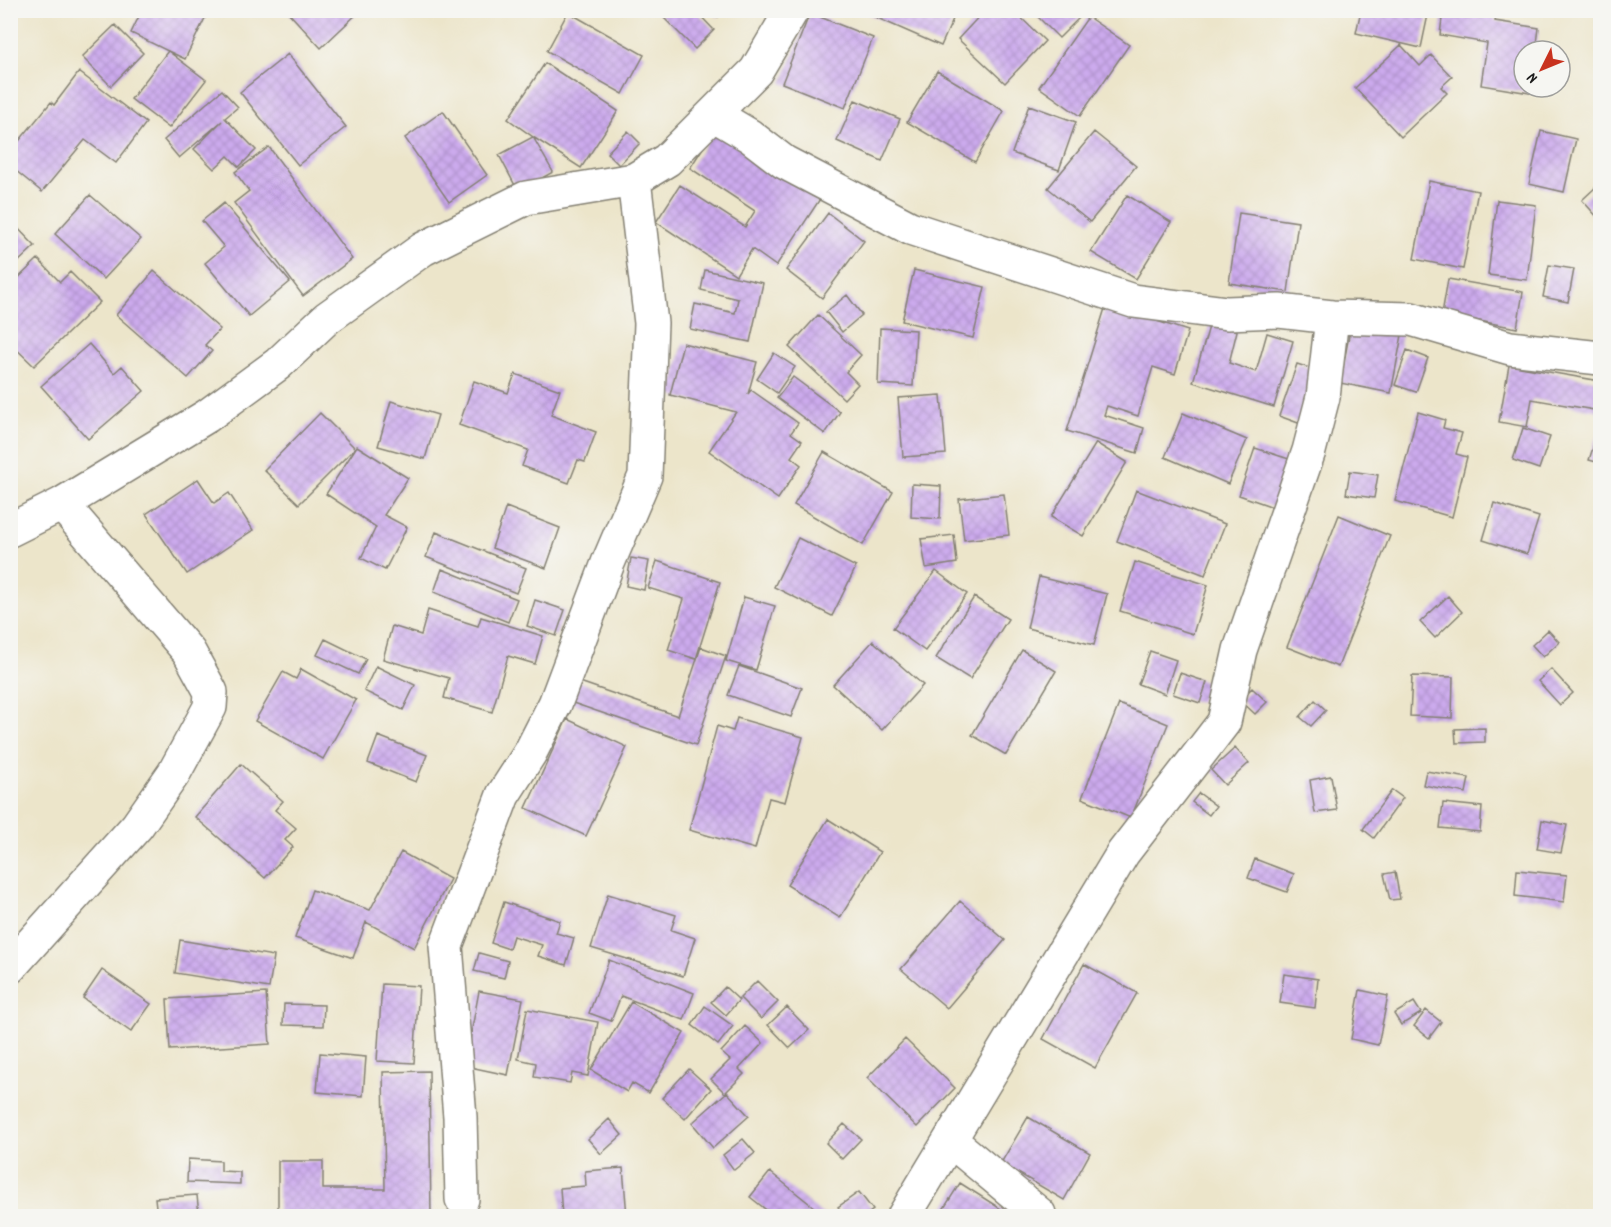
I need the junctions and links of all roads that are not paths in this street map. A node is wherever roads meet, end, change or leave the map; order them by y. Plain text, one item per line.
1 (792, 10) edge
2 (713, 114) junction
3 (634, 180) junction
4 (1332, 317) junction
5 (1600, 358) edge
6 (62, 504) junction
7 (10, 530) edge
8 (10, 967) edge
9 (950, 1140) junction
10 (462, 1199) dead end
11 (904, 1216) edge
12 (1038, 1216) edge

1 - 2 street
2 - 3 street
2 - 4 street
3 - 6 street
3 - 10 street
4 - 5 street
4 - 9 street
6 - 7 street
6 - 8 street
9 - 11 street
9 - 12 street

